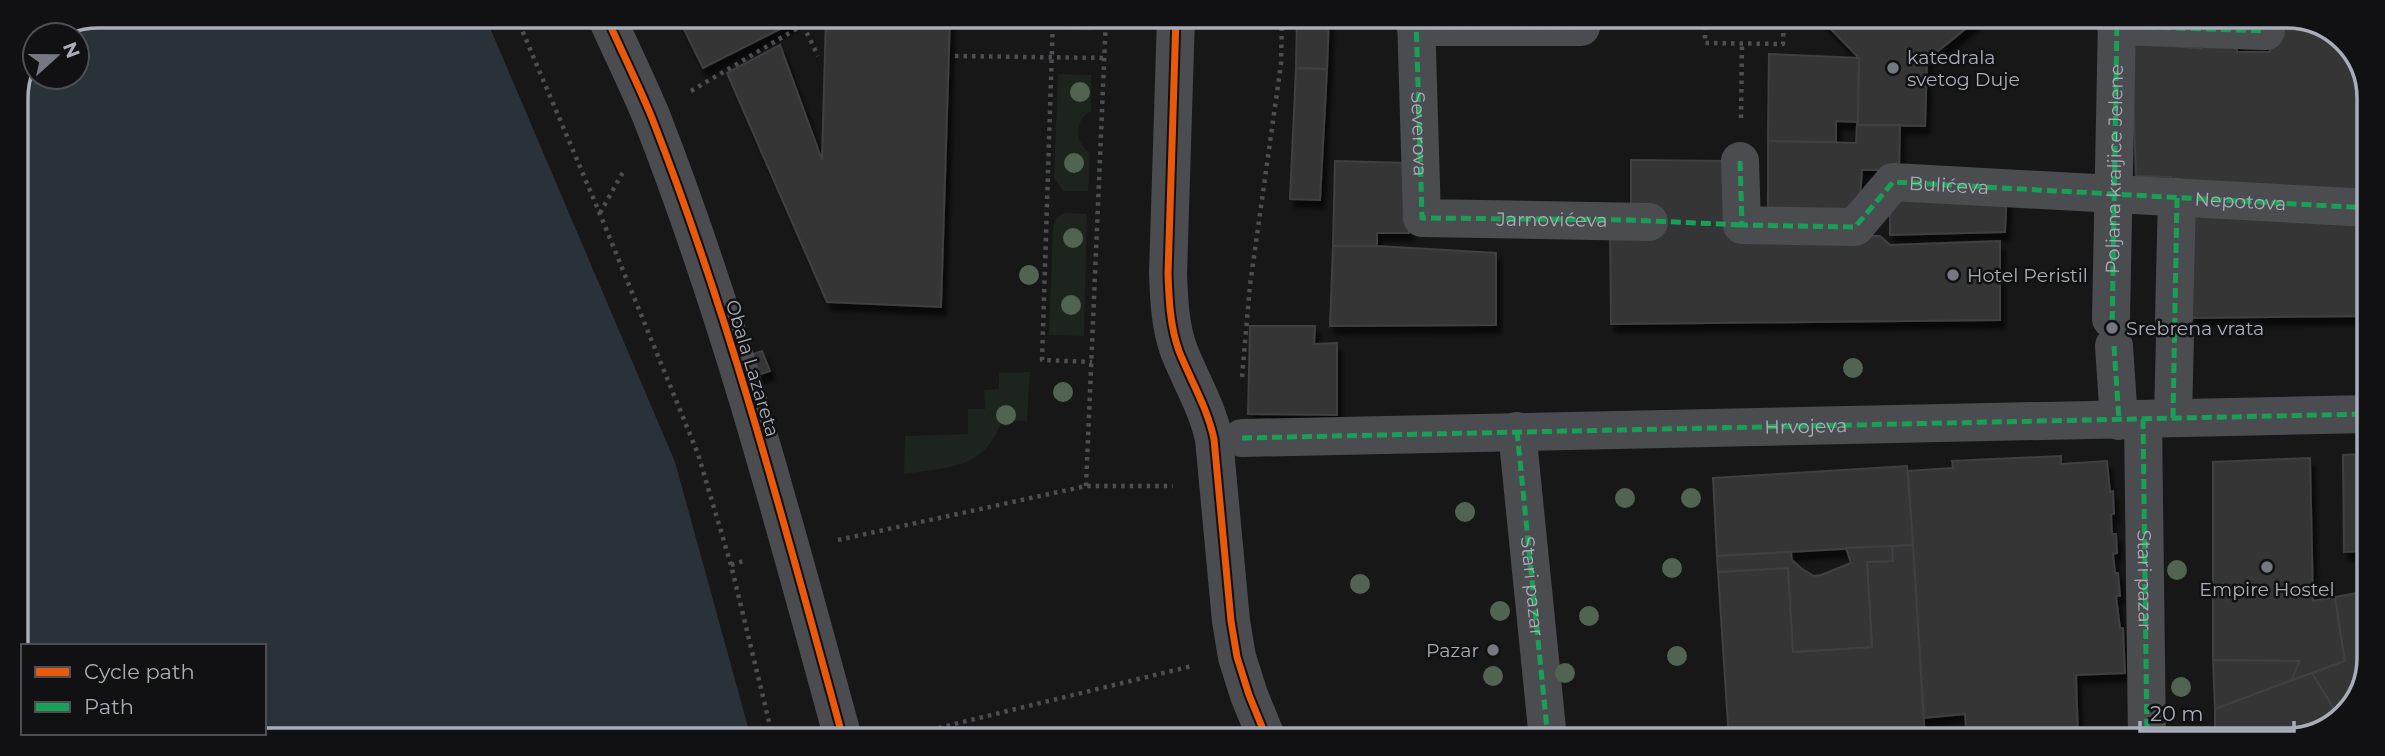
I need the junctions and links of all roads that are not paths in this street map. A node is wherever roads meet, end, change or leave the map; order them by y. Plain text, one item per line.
1 (611, 28) edge
2 (1176, 28) edge
3 (1416, 28) edge
4 (2116, 28) edge
5 (2216, 28) edge
6 (2266, 31) dead end
7 (1740, 161) road end
8 (2113, 193) junction
9 (2177, 197) junction
10 (2357, 207) edge
11 (1455, 218) joint
12 (1649, 222) tunnel mouth
13 (2357, 414) edge
14 (2145, 419) junction
15 (1517, 431) junction
16 (1242, 438) road end
17 (840, 728) edge
18 (1263, 728) edge
19 (1547, 728) edge
20 (2147, 728) edge

1 - 17 street, Obala Lazareta
2 - 18 street
3 - 11 street, Severova
4 - 8 street, Poljana kraljice Jelene
5 - 6 street
7 - 8 street, Bulićeva
8 - 9 street, Nepotova
8 - 14 street, Poljana kraljice Jelene
9 - 10 street, Nepotova
9 - 14 street
11 - 12 street, Jarnovićeva
13 - 14 street, Hrvojeva
14 - 15 street, Hrvojeva
14 - 20 street, Stari pazar
15 - 16 street, Hrvojeva
15 - 19 street, Stari pazar

